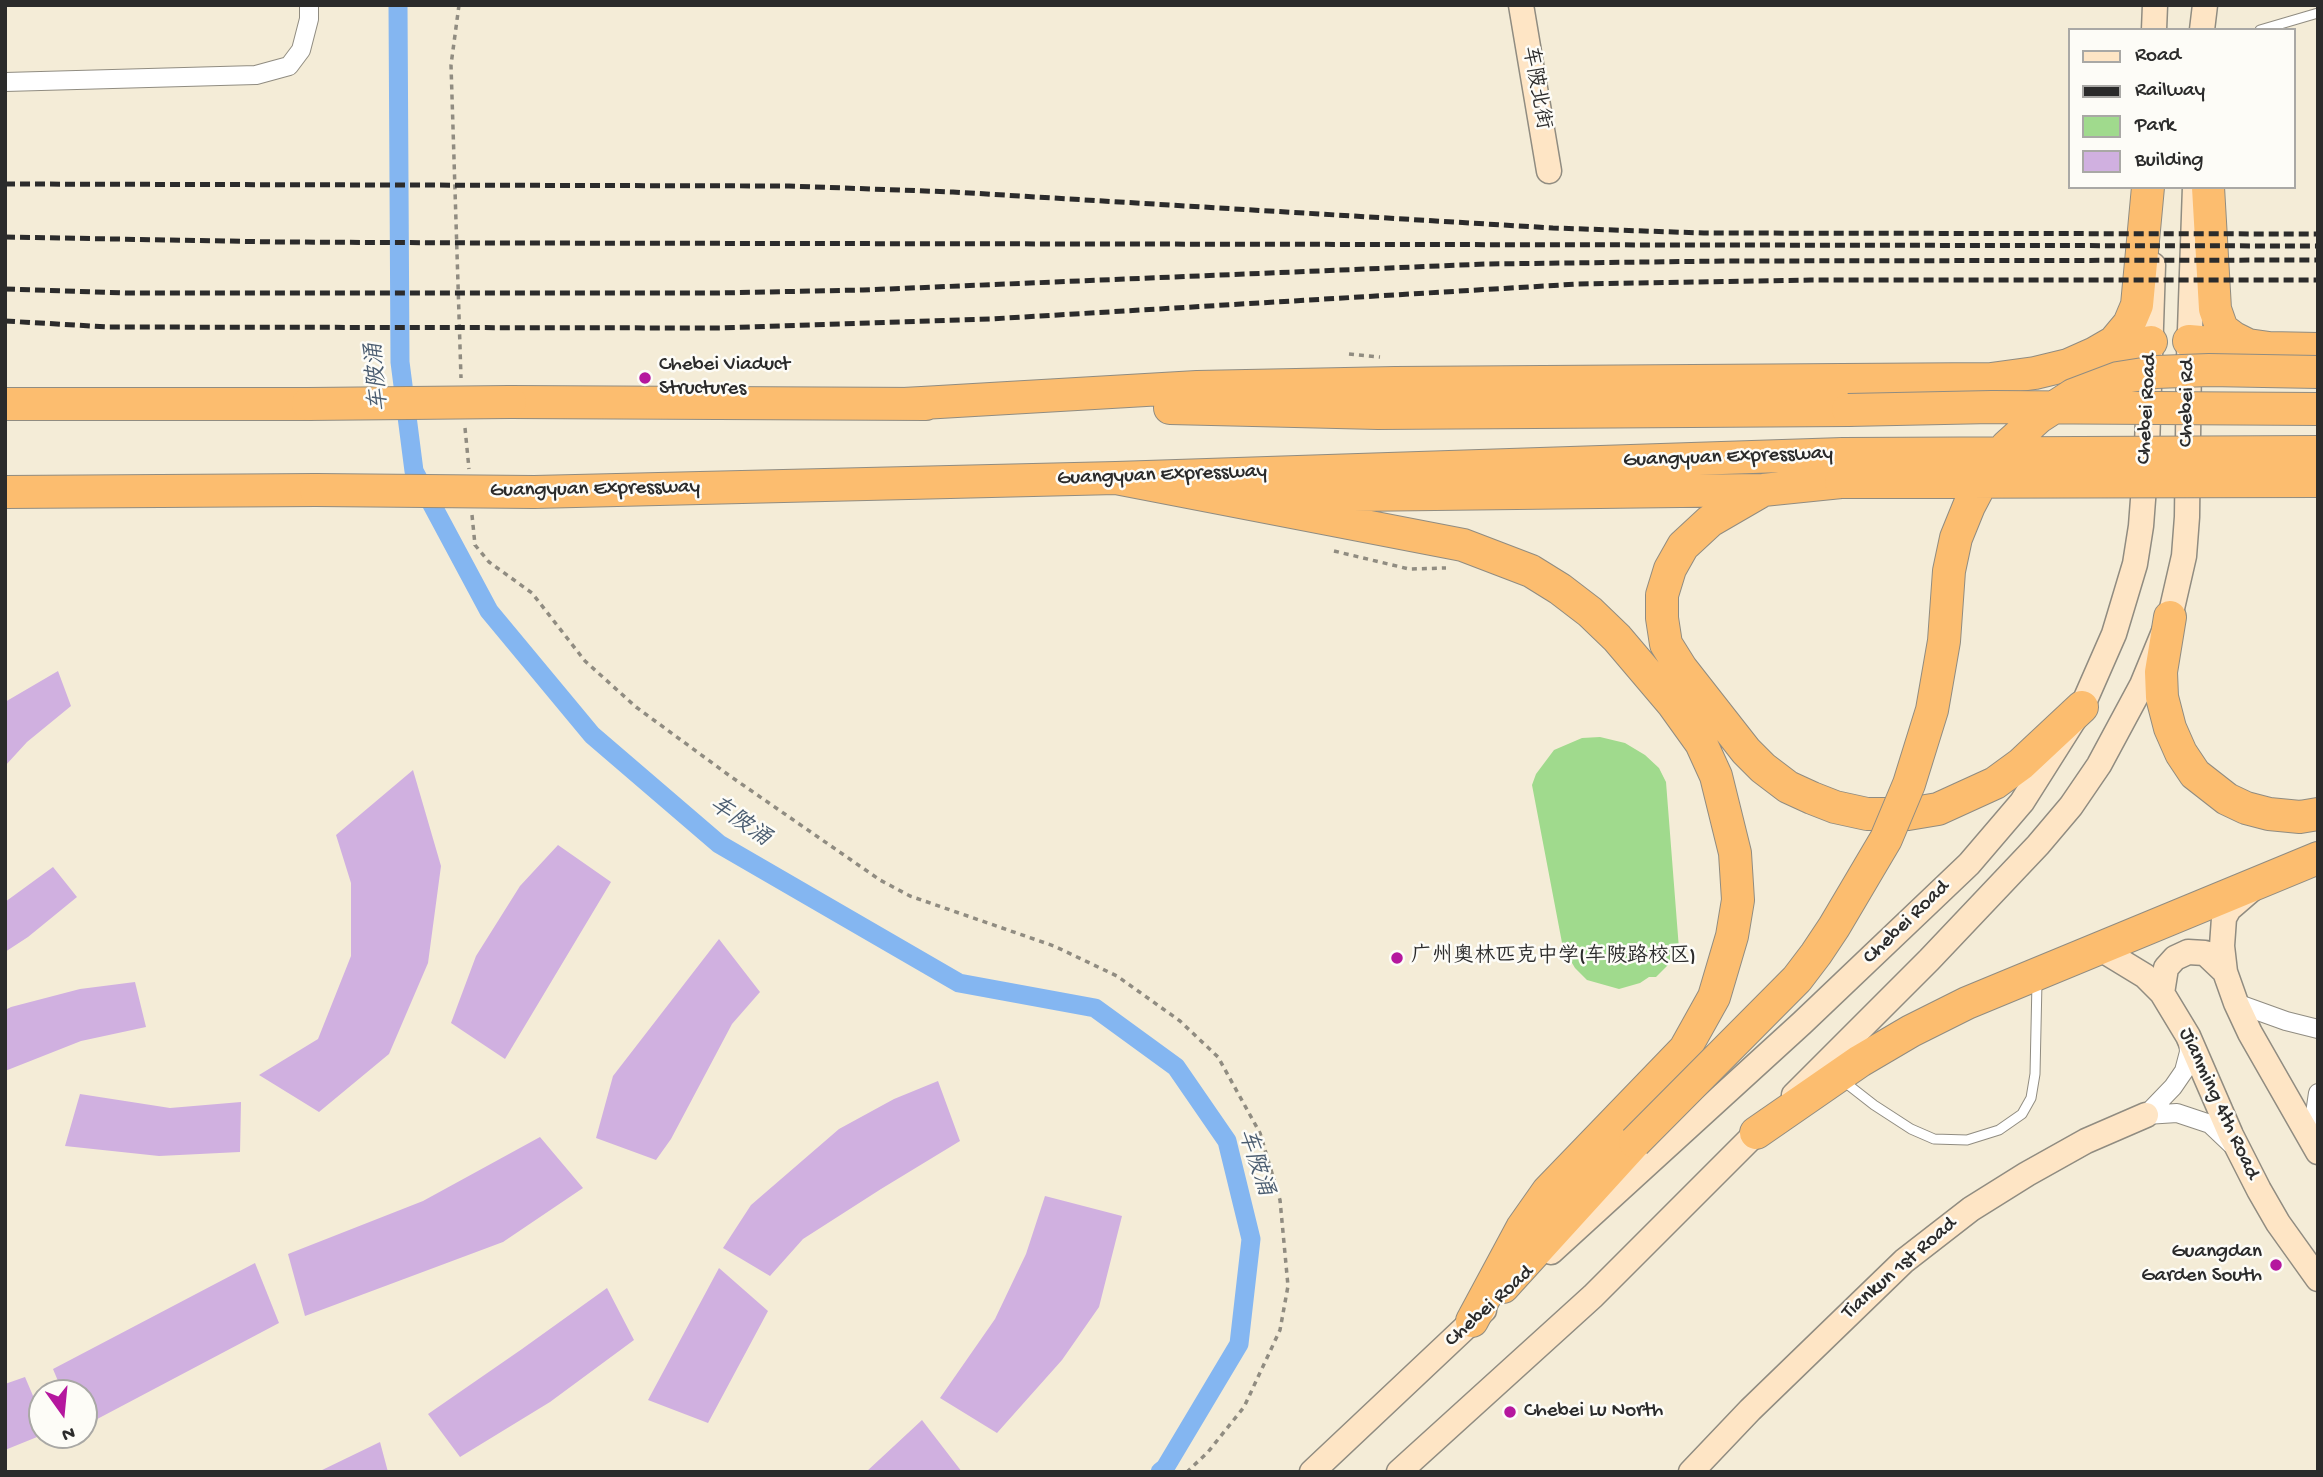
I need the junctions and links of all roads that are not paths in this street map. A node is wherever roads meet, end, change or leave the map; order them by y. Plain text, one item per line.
1 (309, 5) edge
2 (1521, 5) edge
3 (2155, 5) edge
4 (2205, 5) edge
5 (2318, 13) edge
6 (2154, 28) edge
7 (2202, 28) edge
8 (2267, 28) edge
9 (5, 82) edge
10 (1549, 171) dead end
11 (2148, 189) edge
12 (2153, 189) edge
13 (2195, 189) edge
14 (2208, 189) edge
15 (2189, 341) junction
16 (2151, 342) junction
17 (2269, 348) junction
18 (2318, 349) edge
19 (2067, 365) junction
20 (2318, 372) edge
21 (5, 404) edge
22 (905, 404) junction
23 (2318, 409) edge
24 (2318, 452) edge
25 (1842, 468) junction
26 (1116, 478) junction
27 (2318, 481) edge
28 (1763, 490) junction
29 (5, 492) edge
30 (2170, 617) junction
31 (2082, 707) junction
32 (2318, 814) edge
33 (2318, 858) edge
34 (2258, 883) junction
35 (2099, 947) junction
36 (2225, 972) junction
37 (2037, 973) junction
38 (2162, 993) junction
39 (2236, 1003) junction
40 (2318, 1029) edge
41 (2188, 1036) junction
42 (1838, 1076) junction
43 (2318, 1093) edge
44 (2146, 1115) junction
45 (1756, 1133) junction
46 (2314, 1146) edge
47 (2240, 1152) junction
48 (2318, 1279) edge
49 (1472, 1321) junction
50 (1312, 1472) edge
51 (1399, 1472) edge
52 (1691, 1472) edge

1 - 9 street
2 - 10 main road, 车陂北街
3 - 6 main road
4 - 7 main road
5 - 8 lane
11 - 19 highway
12 - 16 main road, Chebei Road
13 - 15 main road, Chebei Rd
14 - 17 highway
15 - 16 main road
15 - 17 highway
15 - 30 main road, Chebei Rd
16 - 19 highway
16 - 31 main road, Chebei Road
17 - 18 highway
19 - 22 highway
20 - 49 highway, bridge
21 - 22 highway, bridge
22 - 23 highway, bridge
24 - 25 highway, Guangyuan Expressway, bridge
25 - 26 highway, Guangyuan Expressway
25 - 27 highway, bridge
25 - 28 highway
26 - 28 highway
26 - 29 highway, Guangyuan Expressway, bridge
26 - 49 highway
28 - 31 highway
30 - 32 highway
30 - 45 main road, Chebei Road
31 - 49 main road, Chebei Road
33 - 34 highway
34 - 35 highway
34 - 36 main road
35 - 37 highway
35 - 38 main road, Jianming 4th Road
36 - 38 main road
36 - 39 main road
37 - 42 highway
37 - 42 lane
38 - 41 main road, Jianming 4th Road
39 - 40 street
39 - 46 main road
41 - 44 street
41 - 47 main road, Jianming 4th Road
42 - 45 highway
43 - 46 street
44 - 47 street
44 - 52 main road, Tiankun 1st Road
45 - 51 main road, Chebei Road
47 - 48 main road, Jianming 4th Road
49 - 50 main road, Chebei Road

